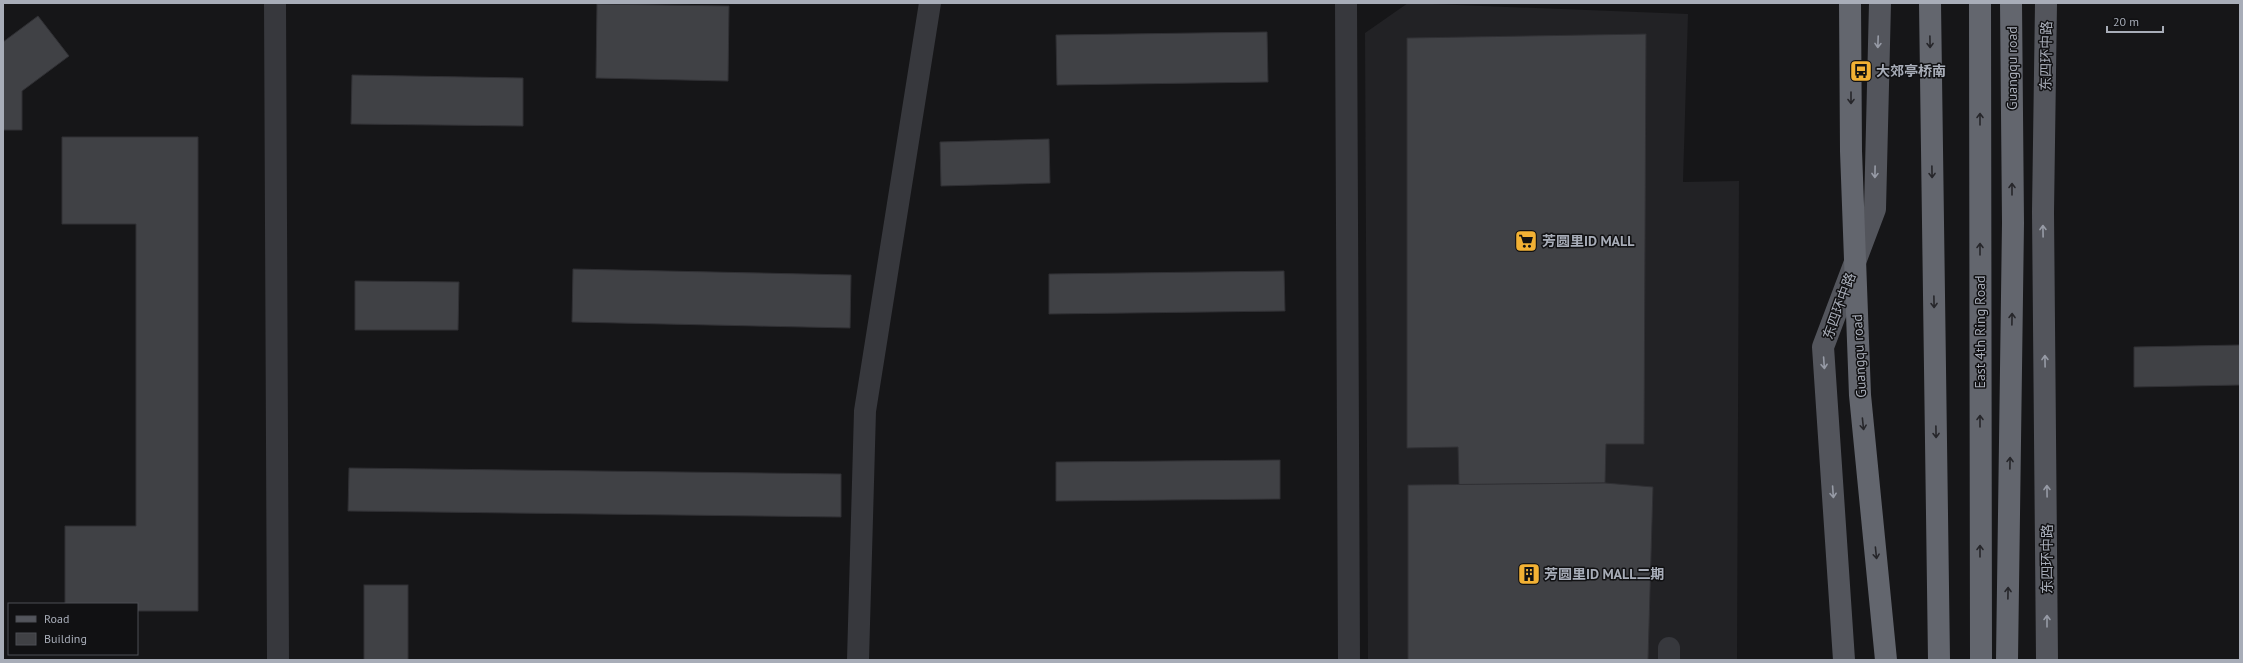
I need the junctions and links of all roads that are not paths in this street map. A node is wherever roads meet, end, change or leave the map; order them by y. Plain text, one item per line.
1 (275, 3) edge
2 (930, 3) edge
3 (1346, 3) edge
4 (1850, 3) edge
5 (1880, 3) edge
6 (1930, 3) edge
7 (1980, 3) edge
8 (2011, 3) edge
9 (2046, 3) edge
10 (278, 660) edge
11 (858, 660) edge
12 (1350, 660) edge
13 (1844, 660) edge
14 (1886, 660) edge
15 (1939, 660) edge
16 (1981, 660) edge
17 (2007, 660) edge
18 (2047, 660) edge

1 - 10 street
2 - 11 street
3 - 12 street
4 -> 14 highway, Guangqu road, bridge
5 -> 13 main road, 东四环中路
6 -> 15 highway
16 -> 7 highway, East 4th Ring Road
17 -> 8 highway, Guangqu road
18 -> 9 main road, 东四环中路

